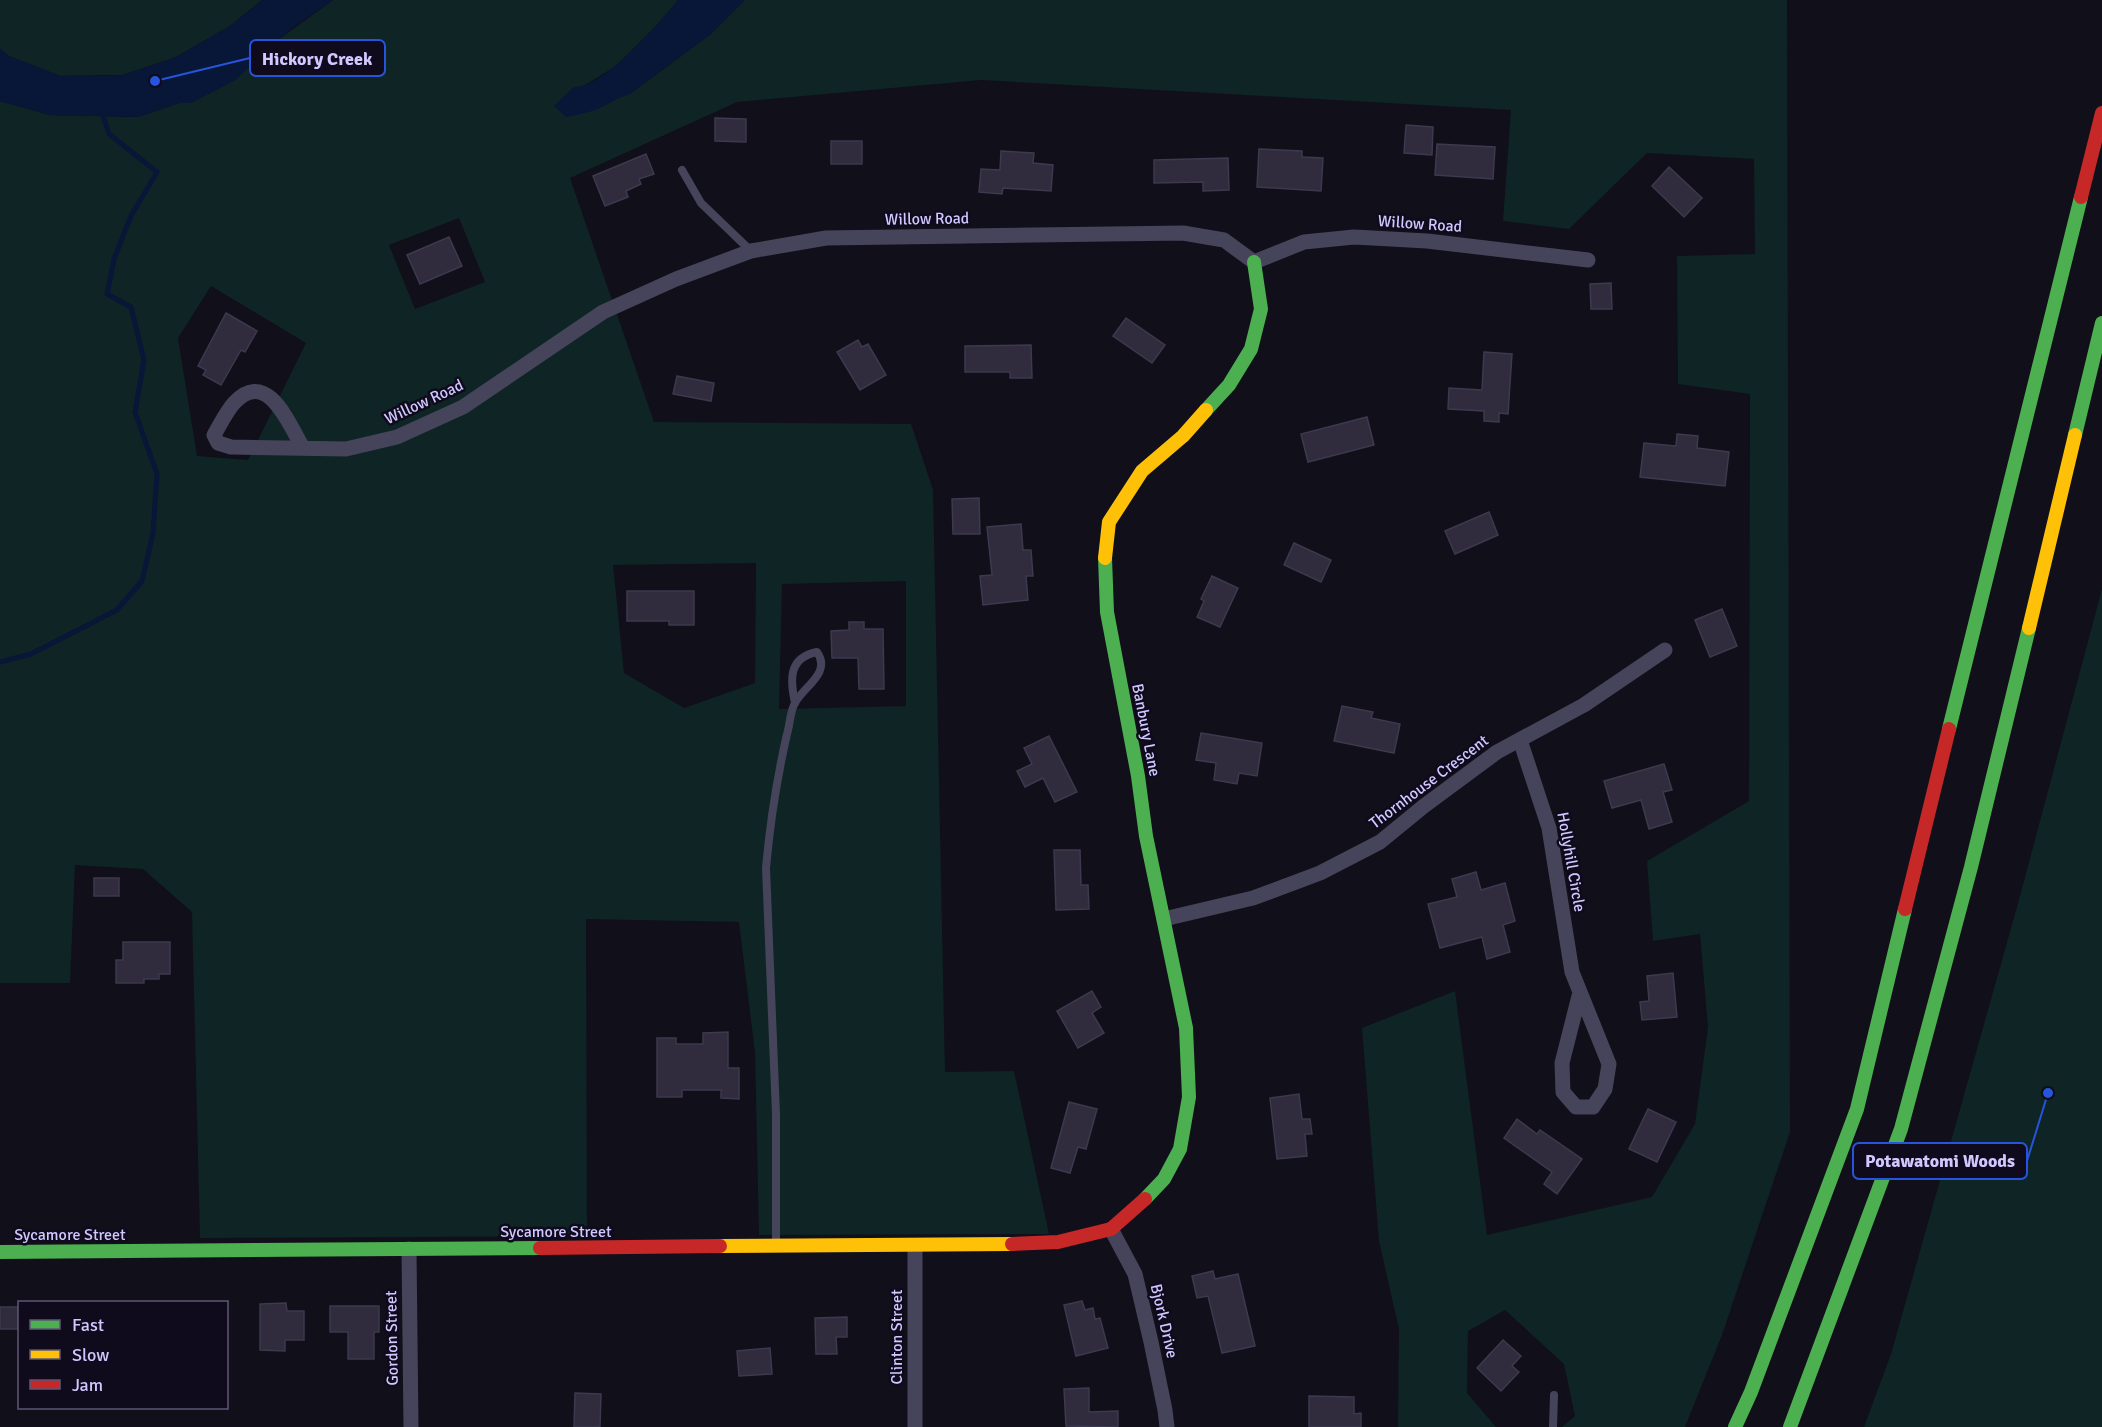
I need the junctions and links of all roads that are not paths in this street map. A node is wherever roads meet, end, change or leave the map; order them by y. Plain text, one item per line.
1 (2102, 113) edge
2 (682, 170) dead end
3 (751, 251) junction
4 (1588, 260) dead end
5 (1254, 262) junction
6 (2102, 323) edge
7 (303, 448) junction
8 (1665, 650) dead end
9 (795, 703) junction
10 (1520, 740) junction
11 (1164, 919) junction
12 (1580, 992) junction
13 (1111, 1229) junction
14 (915, 1246) junction
15 (776, 1247) junction
16 (409, 1249) junction
17 (0, 1252) edge
18 (1554, 1395) dead end
19 (411, 1427) edge
20 (915, 1427) edge
21 (1167, 1427) edge
22 (1552, 1427) edge
23 (1735, 1427) edge
24 (1790, 1427) edge

1 - 23 main road
2 - 3 lane
3 - 5 street, Willow Road
3 - 7 street, Willow Road
4 - 5 street, Willow Road
5 - 11 main road, Banbury Lane
6 - 24 main road
7 - 7 street, Willow Road
8 - 10 street, Thornhouse Crescent
9 - 9 lane
9 - 15 lane
10 - 11 street, Thornhouse Crescent
10 - 12 street, Hollyhill Circle
11 - 13 main road, Banbury Lane
12 - 12 street, Hollyhill Circle
13 - 14 main road, Sycamore Street
13 - 21 street, Bjork Drive
14 - 15 main road, Sycamore Street
14 - 20 street, Clinton Street
15 - 16 main road, Sycamore Street
16 - 17 main road, Sycamore Street
16 - 19 street, Gordon Street
18 - 22 lane

